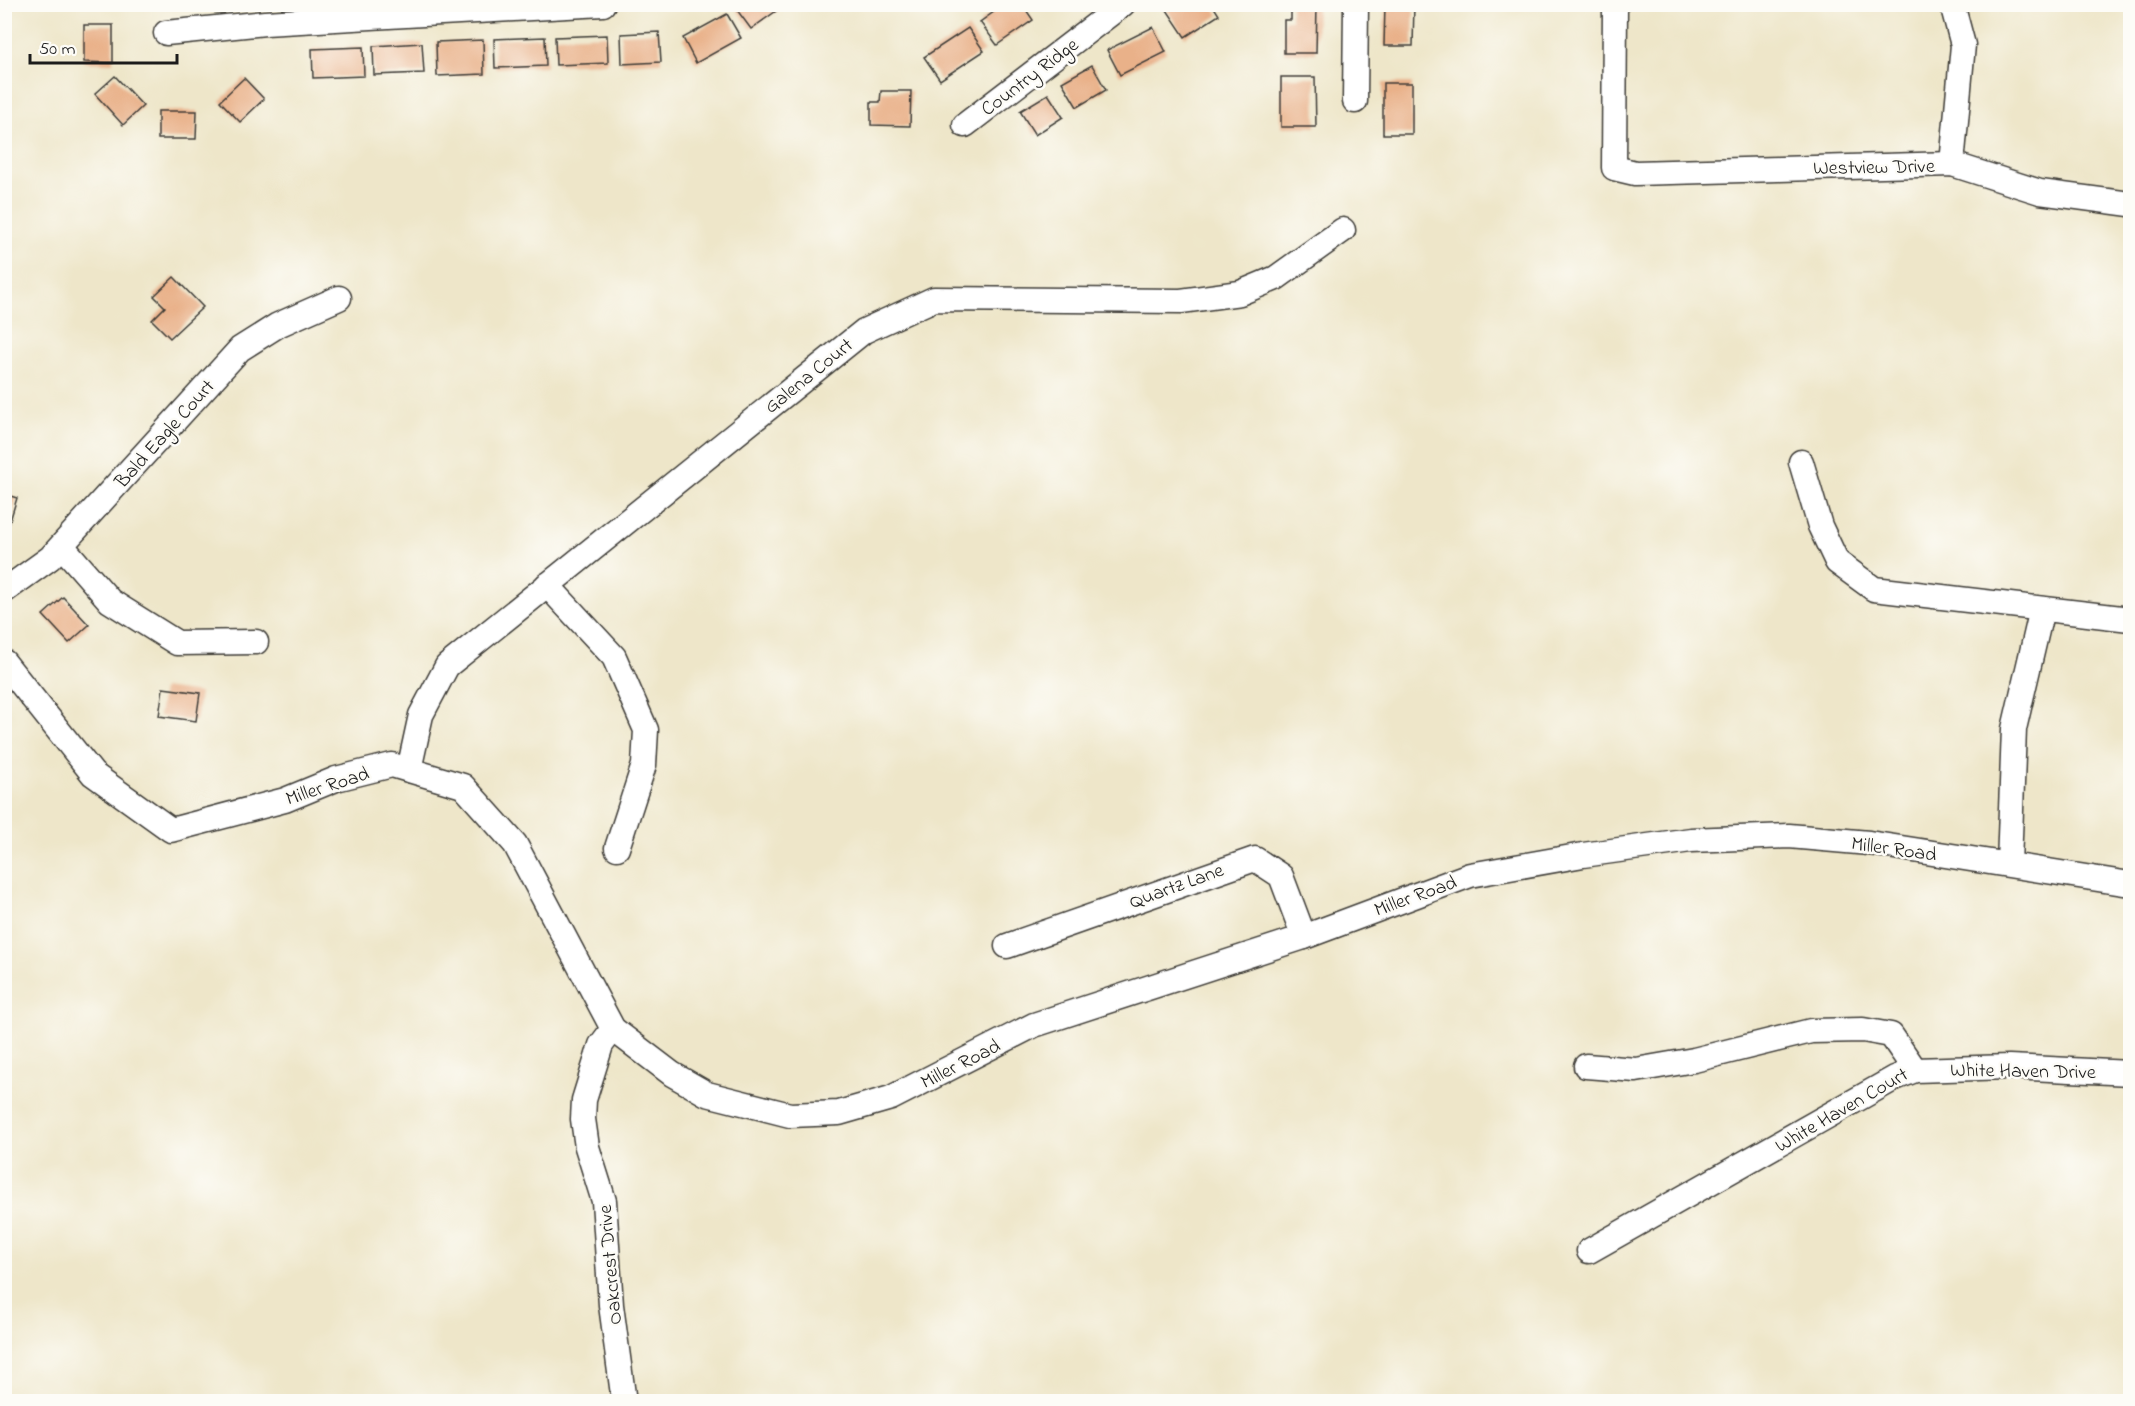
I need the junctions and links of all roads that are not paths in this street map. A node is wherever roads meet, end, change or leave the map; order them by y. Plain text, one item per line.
1 (603, 4) edge
2 (1123, 4) edge
3 (1356, 4) edge
4 (1615, 4) edge
5 (1952, 4) edge
6 (166, 33) dead end
7 (1355, 101) dead end
8 (965, 125) dead end
9 (1952, 164) junction
10 (2130, 204) edge
11 (1343, 230) dead end
12 (339, 298) dead end
13 (1802, 462) dead end
14 (62, 546) junction
15 (547, 585) junction
16 (4, 591) edge
17 (2042, 609) junction
18 (2130, 619) edge
19 (256, 642) dead end
20 (4, 662) edge
21 (409, 770) junction
22 (617, 848) dead end
23 (2009, 864) junction
24 (2130, 884) edge
25 (1304, 937) junction
26 (1007, 946) dead end
27 (613, 1029) junction
28 (1586, 1066) dead end
29 (1915, 1070) junction
30 (2130, 1073) edge
31 (1589, 1251) dead end
32 (624, 1401) edge

1 - 6 street
2 - 8 street, Country Ridge
3 - 7 street
4 - 9 street, Westview Drive
5 - 9 street
9 - 10 street, Westview Drive
11 - 15 street, Galena Court
12 - 14 street, Bald Eagle Court
13 - 17 street
14 - 16 street, Bald Eagle Court
14 - 19 street
15 - 21 street, Galena Court
15 - 22 street
17 - 18 street
17 - 23 street
20 - 21 street, Miller Road
21 - 27 street, Miller Road
23 - 24 street, Miller Road
23 - 25 street, Miller Road
25 - 26 street, Quartz Lane
25 - 27 street, Miller Road
27 - 32 street, Oakcrest Drive
28 - 29 street, White Haven Court
29 - 30 street, White Haven Drive
29 - 31 street, White Haven Court

